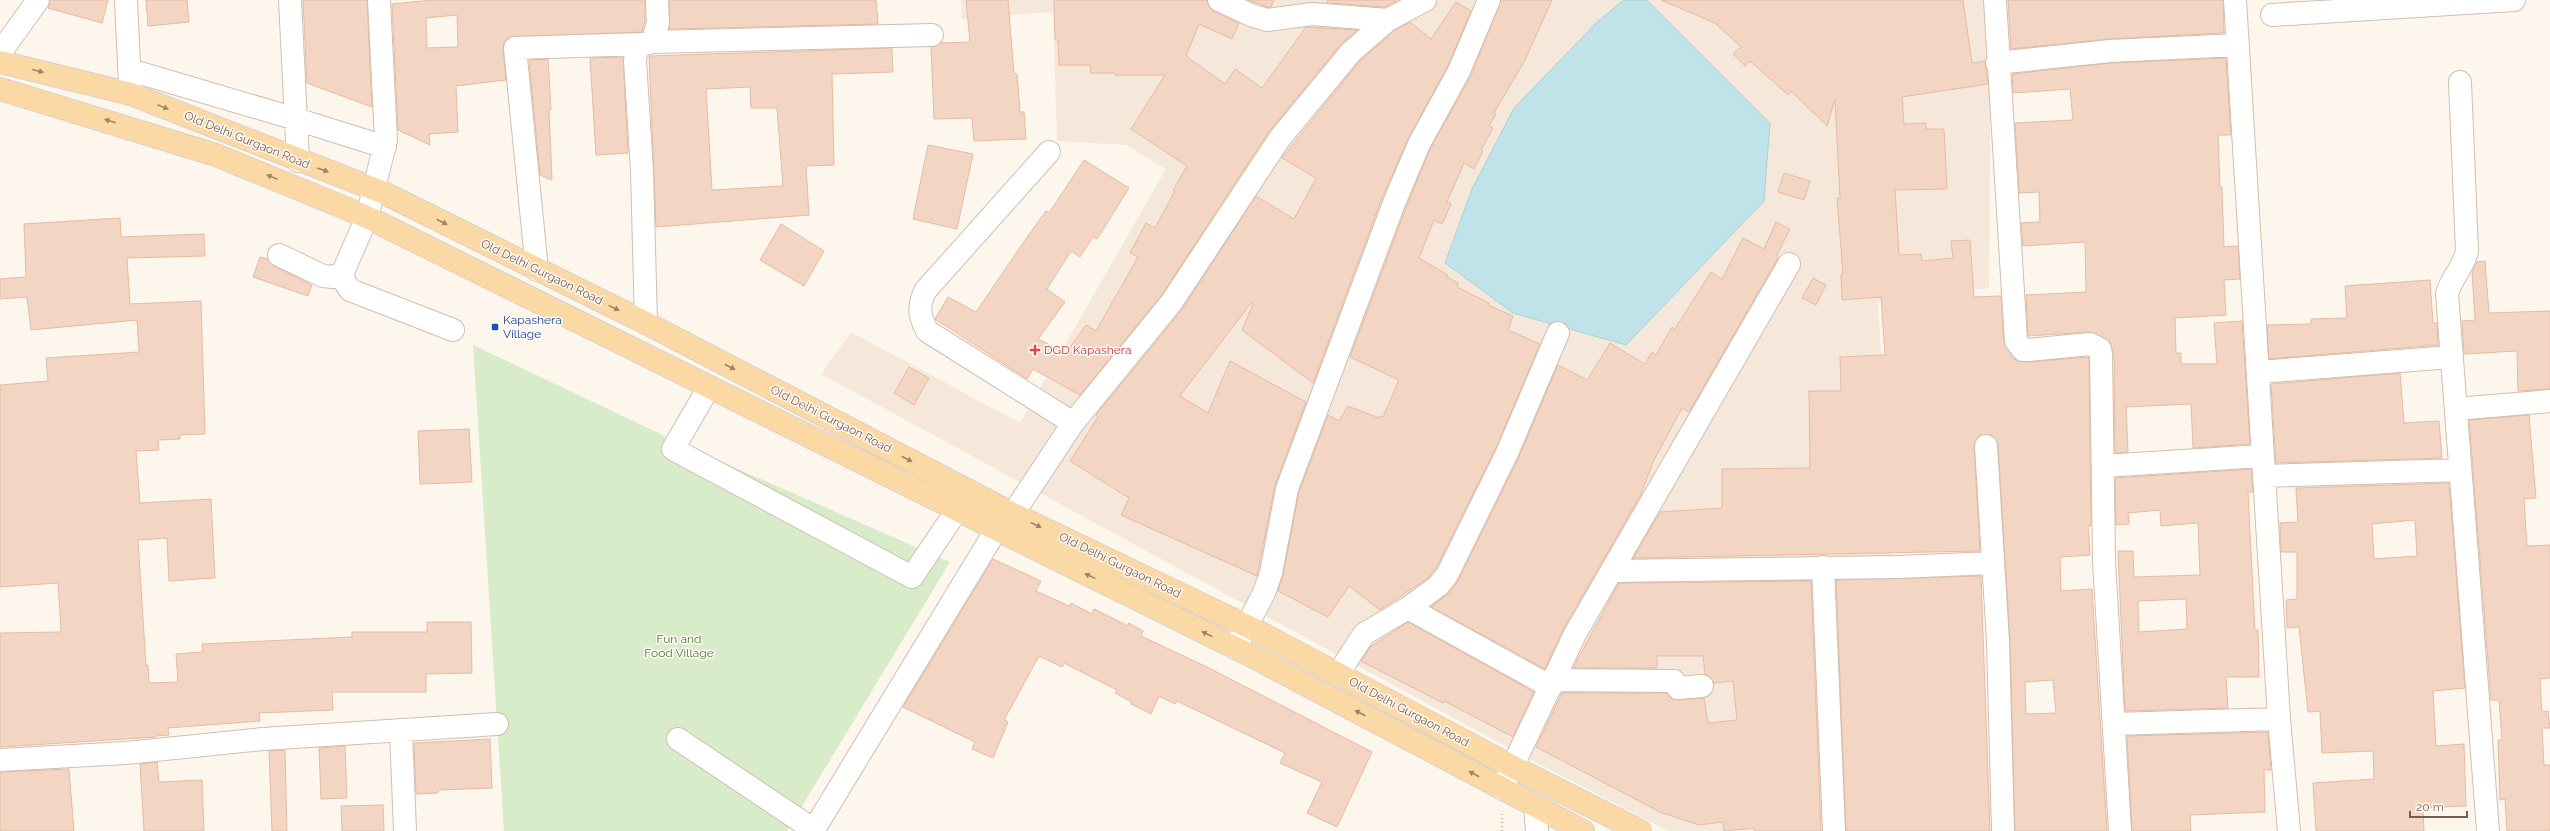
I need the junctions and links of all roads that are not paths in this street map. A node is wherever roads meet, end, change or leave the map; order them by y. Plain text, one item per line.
1 (38, 0) edge
2 (126, 0) edge
3 (290, 0) edge
4 (379, 0) edge
5 (657, 0) edge
6 (1219, 0) edge
7 (1425, 0) edge
8 (1489, 0) edge
9 (1995, 0) edge
10 (2236, 0) edge
11 (2514, 0) edge
12 (2272, 15) dead end
13 (1388, 20) junction
14 (932, 35) dead end
15 (647, 43) junction
16 (2238, 45) junction
17 (0, 53) edge
18 (0, 62) edge
19 (1998, 63) junction
20 (130, 70) junction
21 (2460, 82) dead end
22 (0, 89) edge
23 (131, 94) junction
24 (296, 118) junction
25 (385, 147) junction
26 (1049, 152) dead end
27 (298, 161) junction
28 (375, 189) junction
29 (367, 217) junction
30 (278, 255) dead end
31 (1789, 264) dead end
32 (537, 270) junction
33 (343, 272) junction
34 (646, 323) junction
35 (453, 330) dead end
36 (1558, 332) dead end
37 (2451, 357) junction
38 (2259, 372) junction
39 (709, 387) junction
40 (2550, 401) edge
41 (2456, 409) junction
42 (1074, 423) junction
43 (1986, 446) dead end
44 (2103, 466) junction
45 (2264, 466) junction
46 (2460, 470) junction
47 (957, 510) junction
48 (1013, 514) junction
49 (996, 530) junction
50 (1993, 563) junction
51 (1823, 567) junction
52 (1612, 571) junction
53 (1408, 608) junction
54 (1248, 627) junction
55 (1235, 648) junction
56 (1338, 674) junction
57 (1553, 684) junction
58 (1702, 686) dead end
59 (2279, 719) junction
60 (497, 724) dead end
61 (2114, 724) junction
62 (401, 732) junction
63 (678, 739) dead end
64 (0, 760) edge
65 (1512, 768) junction
66 (1502, 789) junction
67 (1535, 806) junction
68 (814, 830) edge
69 (405, 831) edge
70 (1537, 831) edge
71 (1584, 831) edge
72 (1640, 831) edge
73 (1834, 831) edge
74 (2003, 831) edge
75 (2120, 831) edge
76 (2289, 831) edge
77 (2488, 831) edge

1 - 17 street
2 - 20 street
3 - 24 street
4 - 25 street
5 - 15 street
6 - 13 street
7 - 13 street
8 - 54 street
9 - 19 street
10 - 16 street
11 - 12 street
13 - 42 street
14 - 15 street
15 - 32 street
15 - 34 street
16 - 19 street
16 - 38 street
18 -> 23 main road, Old Delhi Gurgaon Road
19 - 44 street
20 - 23 street
20 - 24 street
21 - 37 street
29 -> 22 main road, Old Delhi Gurgaon Road
23 -> 27 main road, Old Delhi Gurgaon Road
24 - 25 street
24 - 27 street
25 - 28 street
26 - 42 street
27 -> 28 main road, Old Delhi Gurgaon Road
28 - 29 street
28 -> 32 main road, Old Delhi Gurgaon Road
29 - 33 street
29 - 39 main road, Old Delhi Gurgaon Road
30 - 33 street
31 - 52 street
32 -> 34 main road, Old Delhi Gurgaon Road
33 - 35 street
34 -> 48 main road, Old Delhi Gurgaon Road
36 - 53 street
37 - 38 street
37 - 41 street
38 - 45 street
39 - 47 main road, Old Delhi Gurgaon Road
39 - 47 street
40 - 41 street
41 - 46 street
42 - 48 street
43 - 50 street
44 - 45 street
44 - 61 street
45 - 46 street
45 - 59 street
46 - 77 street
47 - 49 main road, Old Delhi Gurgaon Road
48 -> 54 main road, Old Delhi Gurgaon Road
55 -> 49 main road, Old Delhi Gurgaon Road
49 - 68 street
50 - 51 street
50 - 74 street
51 - 52 street
51 - 73 street
52 - 57 street
53 - 56 street
53 - 57 street
54 - 55 street
54 - 56 main road, Old Delhi Gurgaon Road
66 -> 55 main road, Old Delhi Gurgaon Road
56 - 65 main road, Old Delhi Gurgaon Road
57 - 58 street
57 - 65 street
59 - 61 street
59 - 76 street
60 - 62 street
61 - 75 street
62 - 64 street
62 - 69 street
63 - 68 street
65 - 66 street
65 - 72 main road, Old Delhi Gurgaon Road
66 - 67 main road, Old Delhi Gurgaon Road
67 - 70 street
67 - 71 main road, Old Delhi Gurgaon Road

